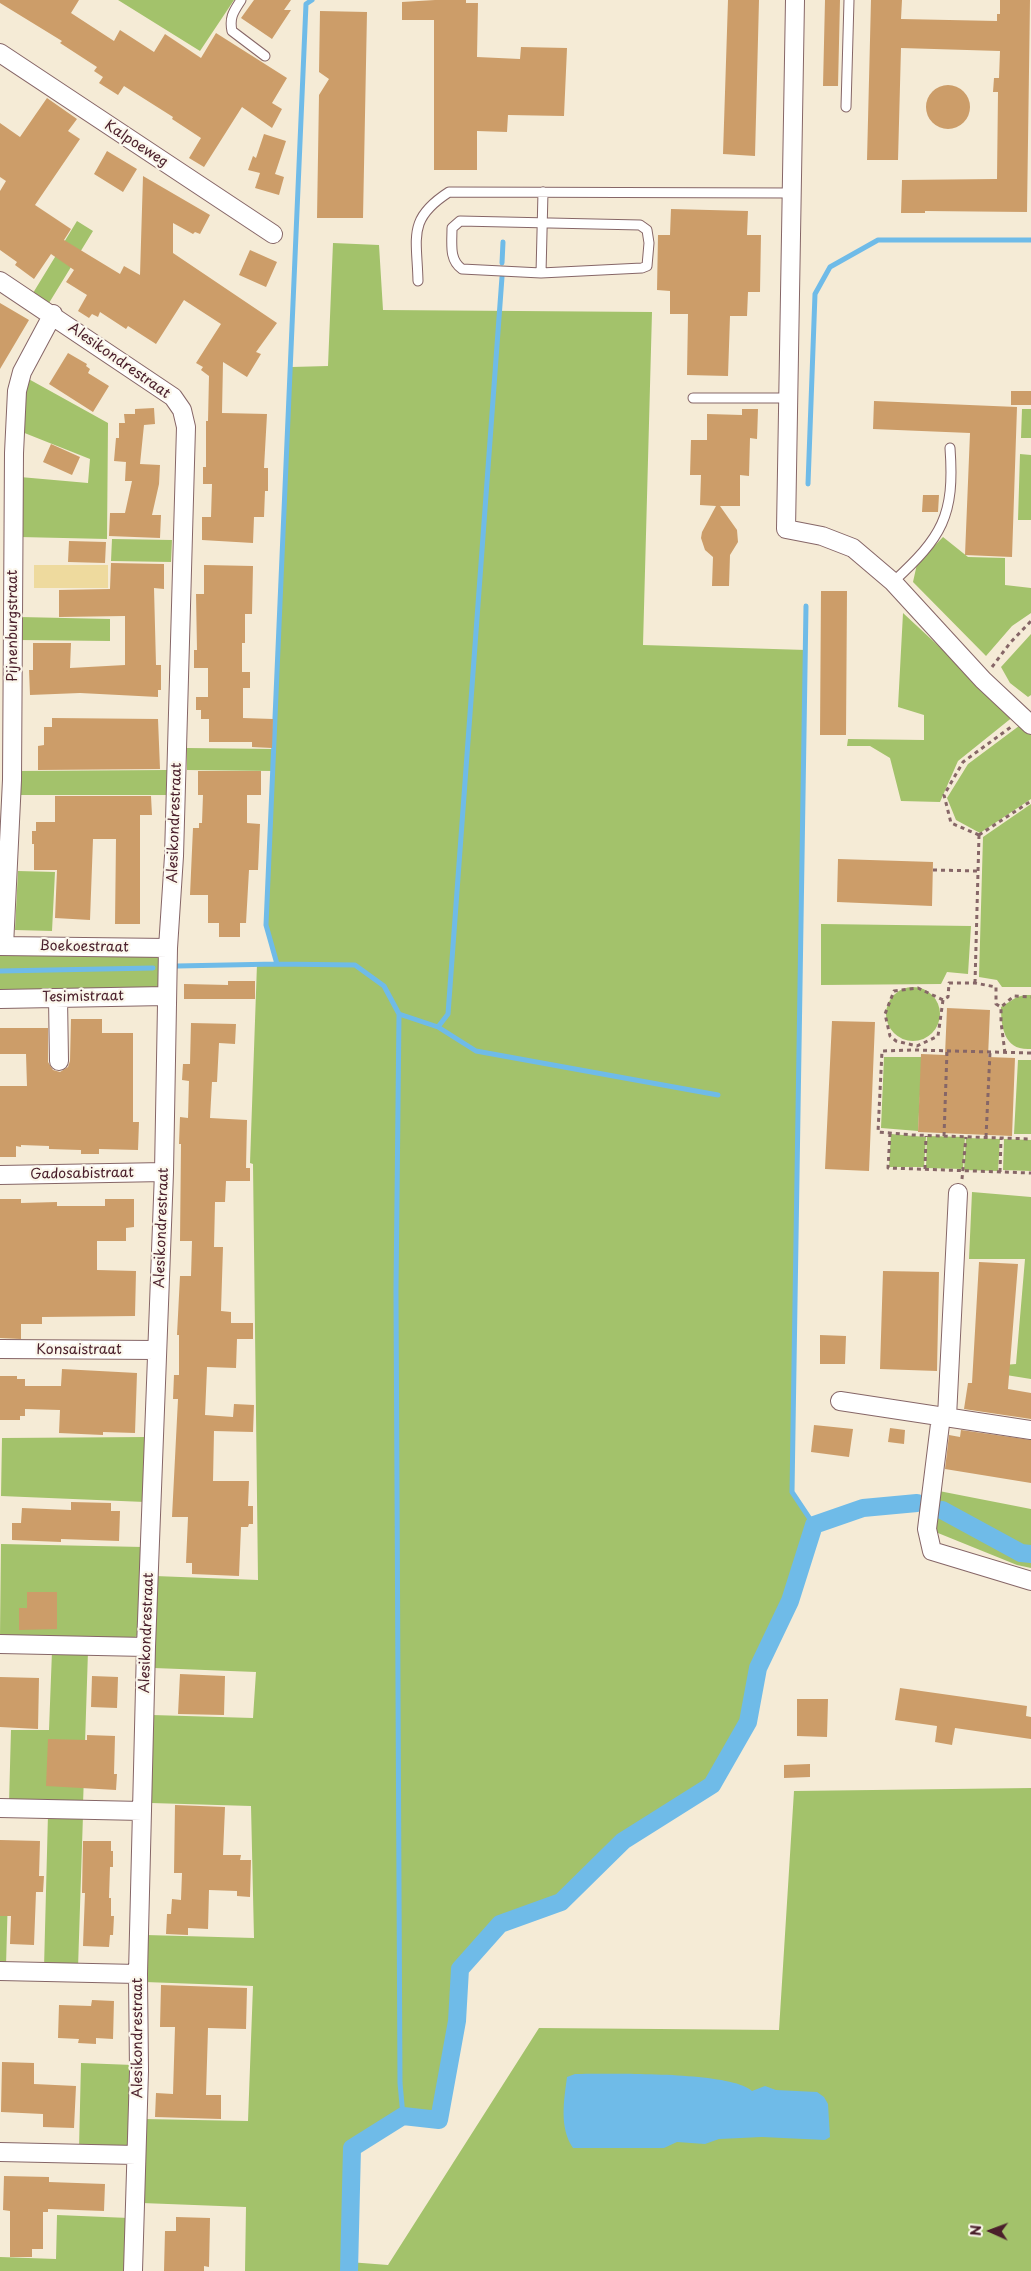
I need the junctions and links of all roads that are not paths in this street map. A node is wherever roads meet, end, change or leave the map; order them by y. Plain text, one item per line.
1 (241, 0) edge
2 (795, 0) edge
3 (849, 0) edge
4 (0, 53) edge
5 (265, 56) dead end
6 (846, 107) dead end
7 (543, 192) junction
8 (792, 194) junction
9 (541, 223) junction
10 (273, 234) dead end
11 (541, 273) junction
12 (0, 281) edge
13 (418, 281) dead end
14 (53, 314) junction
15 (693, 398) dead end
16 (788, 398) junction
17 (950, 448) dead end
18 (7, 453) edge
19 (893, 582) junction
20 (6, 615) edge
21 (1027, 722) edge
22 (6, 780) edge
23 (2, 946) edge
24 (168, 948) junction
25 (166, 996) junction
26 (58, 998) junction
27 (0, 999) edge
28 (59, 1061) dead end
29 (164, 1172) junction
30 (0, 1175) edge
31 (958, 1193) dead end
32 (0, 1350) edge
33 (157, 1350) junction
34 (840, 1400) dead end
35 (944, 1417) junction
36 (1031, 1430) edge
37 (1031, 1581) edge
38 (0, 1644) edge
39 (146, 1647) junction
40 (0, 1808) edge
41 (142, 1811) junction
42 (0, 1971) edge
43 (138, 1974) junction
44 (0, 2152) edge
45 (136, 2155) junction
46 (133, 2271) edge

1 - 5 lane
2 - 8 street
3 - 6 lane
4 - 10 street, Kalpoeweg
7 - 8 lane
7 - 9 lane
7 - 13 lane
8 - 16 street
9 - 11 lane
9 - 11 lane
9 - 11 lane
12 - 14 street, Alesikondrestraat
14 - 18 street, Pijnenburgstraat
14 - 24 street, Alesikondrestraat
15 - 16 lane
16 - 19 street
17 - 19 lane
18 - 20 street, Pijnenburgstraat
19 - 21 street
20 - 22 street, Pijnenburgstraat
22 - 23 street, Pijnenburgstraat
23 - 24 street, Boekoestraat
24 - 25 street, Alesikondrestraat
25 - 26 street, Tesimistraat
25 - 29 street, Alesikondrestraat
26 - 27 street, Tesimistraat
26 - 28 street
29 - 30 street, Gadosabistraat
29 - 33 street, Alesikondrestraat
31 - 35 street
32 - 33 street, Konsaistraat
33 - 39 street, Alesikondrestraat
34 - 35 street
35 - 36 street
35 - 37 street
38 - 39 street
39 - 41 street, Alesikondrestraat
40 - 41 street
41 - 43 street, Alesikondrestraat
42 - 43 street
43 - 45 street, Alesikondrestraat
44 - 45 street
45 - 46 street, Alesikondrestraat

